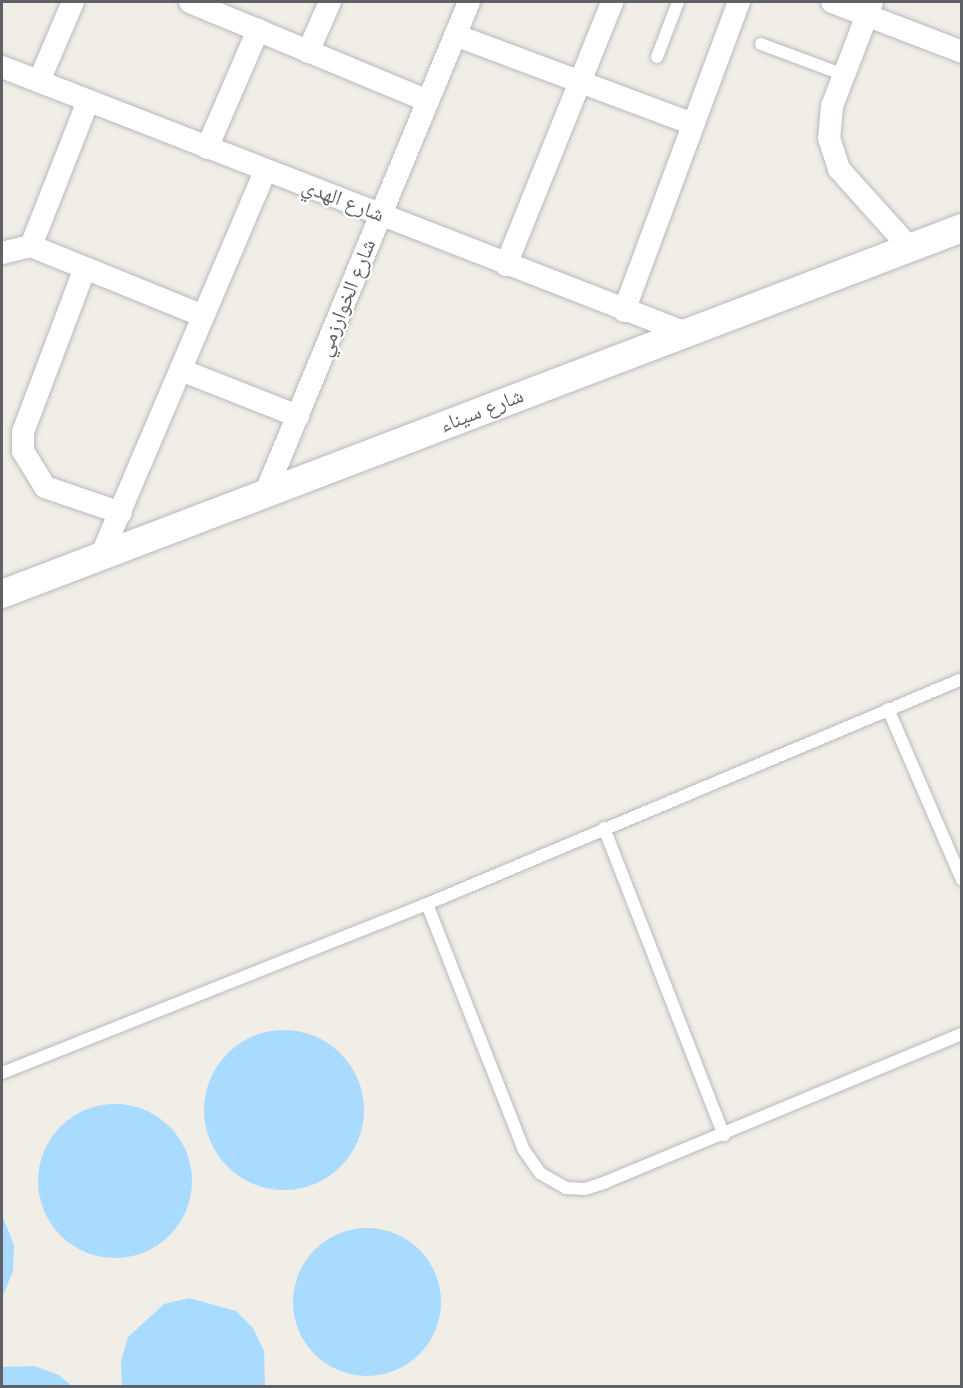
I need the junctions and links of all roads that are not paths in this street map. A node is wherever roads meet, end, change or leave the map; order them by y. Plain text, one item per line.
1 (73, 2) edge
2 (190, 2) edge
3 (330, 2) edge
4 (469, 2) edge
5 (612, 2) edge
6 (678, 2) edge
7 (739, 2) edge
8 (832, 2) edge
9 (870, 8) edge
10 (258, 30) junction
11 (455, 35) junction
12 (761, 44) dead end
13 (308, 52) junction
14 (962, 52) edge
15 (657, 57) dead end
16 (2, 67) edge
17 (844, 75) junction
18 (39, 81) junction
19 (580, 82) junction
20 (88, 101) junction
21 (428, 101) junction
22 (693, 124) junction
23 (207, 148) junction
24 (265, 171) junction
25 (381, 216) junction
26 (962, 228) edge
27 (31, 246) junction
28 (910, 248) junction
29 (2, 253) edge
30 (506, 265) junction
31 (85, 268) junction
32 (624, 311) junction
33 (203, 316) junction
34 (686, 333) junction
35 (181, 370) junction
36 (298, 416) junction
37 (265, 494) junction
38 (121, 513) junction
39 (101, 556) junction
40 (2, 594) edge
41 (962, 679) edge
42 (888, 709) junction
43 (604, 828) junction
44 (962, 880) edge
45 (427, 904) junction
46 (962, 1034) edge
47 (2, 1073) edge
48 (724, 1135) junction

1 - 18 street
2 - 10 street
3 - 13 street
4 - 11 street, شارع الخوارزمي
5 - 19 street
6 - 15 lane
7 - 22 street
8 - 9 street
9 - 14 street
9 - 17 street
10 - 13 street
10 - 23 street
11 - 19 street
11 - 21 street, شارع الخوارزمي
12 - 17 lane
13 - 21 street
16 - 18 street, شارع الهدي
17 - 28 street
18 - 20 street, شارع الهدي
19 - 22 street
19 - 30 street
20 - 23 street, شارع الهدي
20 - 27 street
21 - 25 street, شارع الخوارزمي
22 - 32 street
23 - 24 street, شارع الهدي
24 - 25 street, شارع الهدي
24 - 33 street
25 - 30 street, شارع الهدي
25 - 36 street, شارع الخوارزمي
26 - 28 street, شارع سيناء
27 - 29 street
27 - 31 street
28 - 34 street, شارع سيناء
30 - 32 street, شارع الهدي
31 - 33 street
31 - 38 street
32 - 34 street, شارع الهدي
33 - 35 street
34 - 37 street, شارع سيناء
35 - 36 street
35 - 38 street
36 - 37 street, شارع الخوارزمي
37 - 39 street, شارع سيناء
38 - 39 street
39 - 40 street, شارع سيناء
41 - 42 lane
42 - 43 lane
42 - 44 lane
43 - 45 lane
43 - 48 lane
45 - 47 lane
45 - 48 lane
46 - 48 lane

